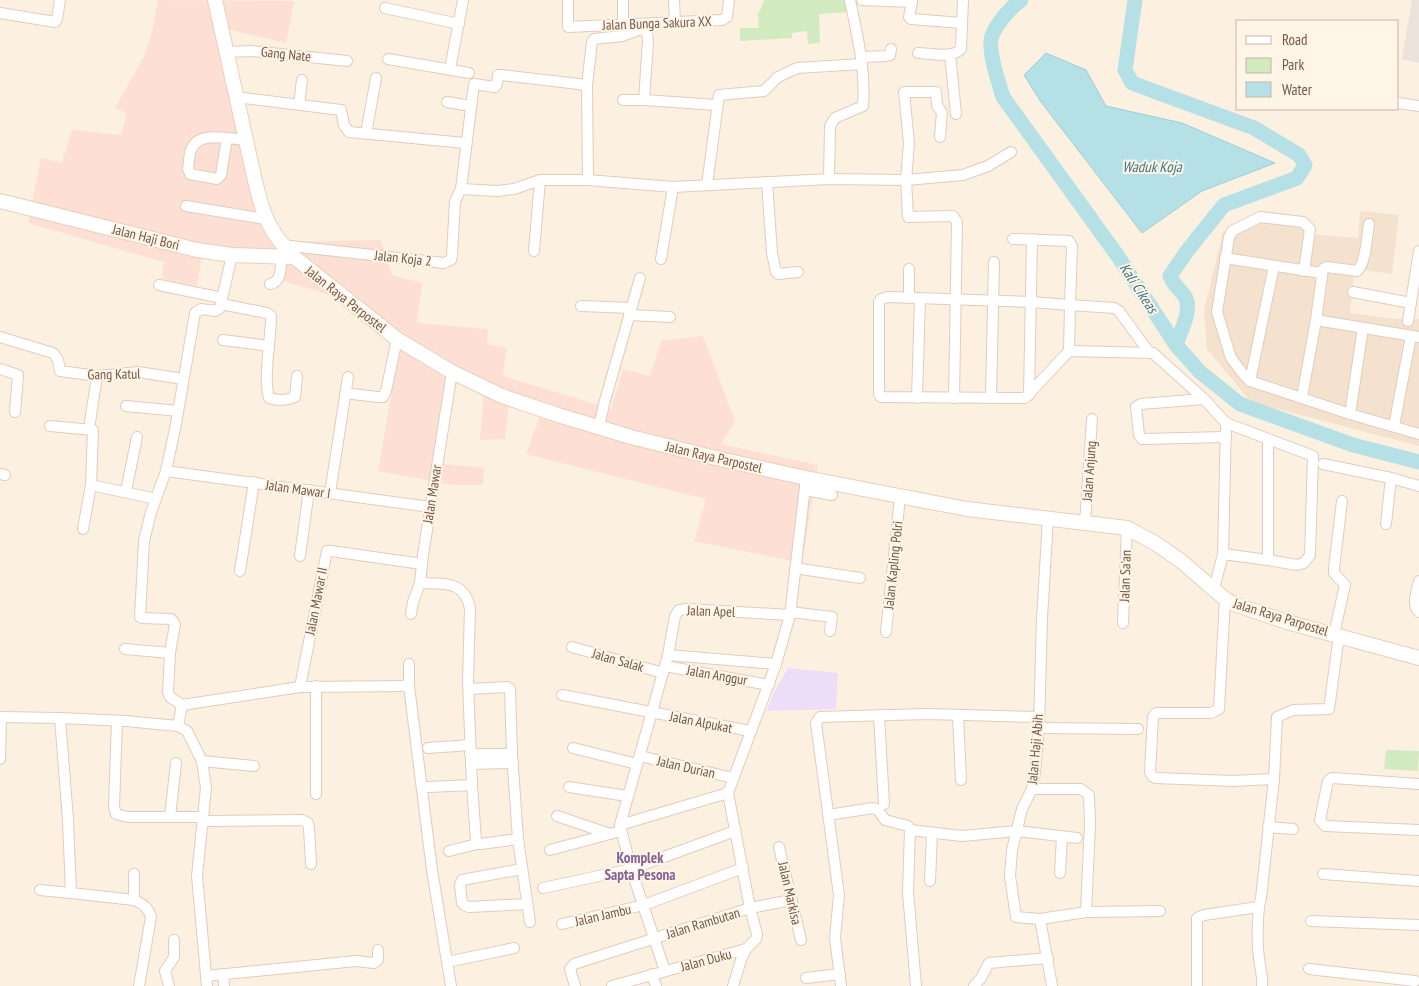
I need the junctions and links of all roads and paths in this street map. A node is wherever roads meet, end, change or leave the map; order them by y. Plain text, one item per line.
1 (60, 0) edge
2 (215, 0) edge
3 (463, 0) edge
4 (568, 0) edge
5 (622, 0) edge
6 (674, 0) edge
7 (729, 0) edge
8 (850, 0) edge
9 (862, 0) edge
10 (963, 0) edge
11 (912, 1) edge
12 (386, 8) dead end
13 (0, 13) edge
14 (674, 22) junction
15 (962, 23) junction
16 (459, 24) junction
17 (623, 24) junction
18 (891, 49) dead end
19 (226, 52) junction
20 (918, 53) dead end
21 (950, 54) junction
22 (388, 59) dead end
23 (347, 61) dead end
24 (862, 61) junction
25 (450, 69) junction
26 (469, 73) dead end
27 (376, 78) dead end
28 (302, 80) dead end
29 (587, 84) junction
30 (236, 97) junction
31 (622, 100) dead end
32 (644, 100) junction
33 (447, 102) dead end
34 (1399, 103) edge
35 (299, 104) junction
36 (717, 105) junction
37 (471, 106) junction
38 (1419, 106) edge
39 (956, 114) dead end
40 (366, 134) junction
41 (940, 137) dead end
42 (227, 138) junction
43 (246, 140) junction
44 (466, 143) junction
45 (1011, 152) dead end
46 (829, 179) junction
47 (540, 180) junction
48 (588, 180) junction
49 (906, 180) junction
50 (767, 182) junction
51 (707, 185) junction
52 (673, 187) junction
53 (461, 188) junction
54 (0, 200) edge
55 (186, 206) dead end
56 (266, 219) junction
57 (1369, 224) dead end
58 (1013, 239) dead end
59 (1032, 239) junction
60 (1419, 250) edge
61 (534, 251) dead end
62 (285, 253) junction
63 (232, 255) junction
64 (1225, 258) junction
65 (661, 259) dead end
66 (994, 262) dead end
67 (1274, 266) junction
68 (909, 269) dead end
69 (1304, 271) junction
70 (798, 272) dead end
71 (1322, 274) junction
72 (640, 278) dead end
73 (270, 284) dead end
74 (159, 285) dead end
75 (1353, 292) dead end
76 (908, 298) junction
77 (920, 298) junction
78 (956, 299) junction
79 (222, 301) junction
80 (992, 301) junction
81 (1031, 302) junction
82 (1411, 303) junction
83 (1070, 305) junction
84 (581, 306) dead end
85 (630, 312) junction
86 (670, 317) dead end
87 (1316, 320) junction
88 (1408, 321) dead end
89 (1363, 328) junction
90 (0, 336) edge
91 (1415, 336) edge
92 (398, 339) junction
93 (223, 340) dead end
94 (269, 346) junction
95 (1069, 351) junction
96 (1149, 352) junction
97 (0, 369) edge
98 (452, 372) junction
99 (97, 376) junction
100 (297, 376) dead end
101 (348, 377) dead end
102 (183, 378) junction
103 (1250, 381) junction
104 (345, 393) junction
105 (1029, 395) junction
106 (1302, 397) junction
107 (917, 398) junction
108 (954, 398) junction
109 (992, 398) junction
110 (1204, 399) junction
111 (126, 406) dead end
112 (178, 411) junction
113 (15, 412) dead end
114 (1350, 414) junction
115 (1092, 419) dead end
116 (90, 422) dead end
117 (1226, 424) junction
118 (50, 426) dead end
119 (1394, 426) junction
120 (599, 427) junction
121 (1419, 434) edge
122 (137, 437) dead end
123 (1226, 438) junction
124 (1268, 440) junction
125 (1323, 464) dead end
126 (166, 470) junction
127 (1391, 478) junction
128 (254, 482) junction
129 (805, 484) junction
130 (91, 485) junction
131 (1419, 486) edge
132 (309, 490) junction
133 (126, 491) junction
134 (330, 493) junction
135 (832, 495) dead end
136 (900, 497) junction
137 (156, 499) junction
138 (1342, 501) dead end
139 (430, 507) junction
140 (1048, 519) junction
141 (1085, 523) junction
142 (1386, 524) dead end
143 (1127, 528) junction
144 (83, 529) dead end
145 (1224, 554) junction
146 (300, 556) dead end
147 (1268, 560) junction
148 (422, 564) junction
149 (795, 568) junction
150 (240, 571) dead end
151 (860, 578) dead end
152 (1419, 581) edge
153 (420, 583) junction
154 (1214, 589) junction
155 (1225, 599) junction
156 (1419, 612) edge
157 (790, 613) junction
158 (411, 614) dead end
159 (1123, 624) dead end
160 (830, 631) dead end
161 (886, 632) dead end
162 (1336, 634) junction
163 (572, 647) dead end
164 (125, 649) dead end
165 (170, 653) junction
166 (668, 655) junction
167 (1419, 658) edge
168 (408, 664) dead end
169 (776, 664) junction
170 (664, 670) junction
171 (769, 684) junction
172 (316, 686) junction
173 (410, 686) junction
174 (300, 687) junction
175 (468, 689) junction
176 (562, 695) dead end
177 (182, 705) junction
178 (652, 712) junction
179 (879, 715) junction
180 (958, 715) junction
181 (0, 717) edge
182 (1038, 717) junction
183 (60, 718) junction
184 (117, 721) junction
185 (178, 726) junction
186 (1039, 728) junction
187 (1138, 729) dead end
188 (750, 731) junction
189 (428, 748) dead end
190 (573, 748) dead end
191 (470, 754) junction
192 (513, 758) junction
193 (0, 759) edge
194 (202, 760) junction
195 (638, 760) junction
196 (176, 763) dead end
197 (254, 766) dead end
198 (733, 778) junction
199 (1274, 779) junction
200 (961, 780) dead end
201 (472, 784) junction
202 (1419, 784) edge
203 (428, 787) dead end
204 (569, 787) dead end
205 (1032, 788) junction
206 (728, 792) junction
207 (316, 794) dead end
208 (627, 796) junction
209 (884, 804) dead end
210 (828, 815) junction
211 (557, 816) dead end
212 (170, 817) junction
213 (203, 819) junction
214 (1268, 827) junction
215 (620, 828) junction
216 (1293, 829) dead end
217 (910, 830) junction
218 (1419, 830) edge
219 (735, 831) junction
220 (1017, 831) junction
221 (610, 834) junction
222 (932, 834) junction
223 (1062, 837) junction
224 (1077, 838) dead end
225 (518, 839) junction
226 (477, 844) junction
227 (778, 846) dead end
228 (550, 850) dead end
229 (449, 851) dead end
230 (311, 864) dead end
231 (742, 868) junction
232 (522, 869) junction
233 (631, 869) junction
234 (1060, 873) dead end
235 (134, 874) dead end
236 (1323, 874) dead end
237 (930, 881) dead end
238 (1419, 881) edge
239 (543, 888) dead end
240 (40, 890) dead end
241 (71, 893) junction
242 (134, 900) junction
243 (792, 900) junction
244 (527, 904) junction
245 (644, 905) junction
246 (750, 908) junction
247 (1258, 908) junction
248 (1160, 911) dead end
249 (1086, 912) junction
250 (1040, 920) junction
251 (1311, 920) dead end
252 (530, 922) dead end
253 (562, 924) dead end
254 (1419, 925) edge
255 (655, 938) junction
256 (174, 940) dead end
257 (801, 940) dead end
258 (514, 948) dead end
259 (746, 949) junction
260 (378, 950) dead end
261 (1048, 958) junction
262 (447, 962) junction
263 (1309, 969) dead end
264 (665, 971) junction
265 (223, 974) junction
266 (652, 974) junction
267 (840, 974) junction
268 (806, 978) dead end
269 (206, 981) edge
270 (1414, 982) edge
271 (1052, 984) edge
272 (140, 986) edge
273 (169, 986) edge
274 (224, 986) edge
275 (451, 986) edge
276 (575, 986) edge
277 (612, 986) edge
278 (656, 986) edge
279 (733, 986) edge
280 (841, 986) edge
281 (916, 986) edge
282 (974, 986) edge
283 (1197, 986) edge
284 (1262, 986) edge

1 - 13 street
2 - 19 main road, Jalan Raya Parpostel
3 - 16 street
4 - 17 street, Jalan Bunga Sakura XX
5 - 17 street
6 - 14 street
7 - 14 street, Jalan Bunga Sakura XX
8 - 24 street
9 - 11 street
10 - 15 street
11 - 15 street
12 - 16 street
14 - 17 street, Jalan Bunga Sakura XX
15 - 21 street
16 - 25 street
18 - 24 street
19 - 23 street, Gang Nate
19 - 30 main road, Jalan Raya Parpostel
20 - 21 street
21 - 39 street
22 - 25 street
24 - 36 street
24 - 46 street
25 - 26 street
27 - 40 street
28 - 35 street
29 - 32 street
29 - 37 street
29 - 48 street
30 - 35 street
30 - 43 main road, Jalan Raya Parpostel
31 - 32 street
32 - 36 street
33 - 37 street
34 - 38 street
35 - 40 street
36 - 51 street
37 - 44 street
40 - 44 street
41 - 49 street
42 - 42 street
42 - 43 street
43 - 56 main road, Jalan Raya Parpostel
44 - 53 street
45 - 49 street
46 - 49 street
46 - 50 street
47 - 48 street
47 - 53 street
47 - 61 street
48 - 52 street
49 - 78 street
50 - 51 street
50 - 70 street
51 - 52 street
52 - 65 street
53 - 62 street, Jalan Koja 2
54 - 63 main road, Jalan Haji Bori
55 - 56 street
56 - 62 main road, Jalan Raya Parpostel
57 - 71 street
58 - 59 street
59 - 81 street
59 - 83 street
60 - 82 street
62 - 63 main road, Jalan Haji Bori
62 - 73 street
62 - 92 main road, Jalan Raya Parpostel
63 - 79 street
64 - 67 street
64 - 69 street
64 - 103 street
66 - 80 street
67 - 69 street
67 - 103 street
68 - 76 street
69 - 71 street
71 - 87 street
72 - 85 street
74 - 79 street
75 - 82 street
76 - 77 street
76 - 107 street
77 - 78 street
77 - 107 street
78 - 80 street
78 - 108 street
79 - 94 street
79 - 102 street
80 - 81 street
80 - 109 street
81 - 83 street
81 - 105 street
82 - 88 street
83 - 95 street
83 - 96 street
84 - 85 street
85 - 86 street
85 - 120 street
87 - 89 street
87 - 106 street
89 - 91 street
89 - 114 street
90 - 99 street, Gang Katul
91 - 119 street
92 - 98 main road, Jalan Raya Parpostel
92 - 104 street
93 - 94 street
94 - 100 street
95 - 96 street
95 - 105 street
96 - 110 street
97 - 113 street
98 - 120 main road, Jalan Raya Parpostel
98 - 139 street, Jalan Mawar
99 - 102 street, Gang Katul
99 - 116 street
101 - 104 street
102 - 112 street
103 - 106 street
104 - 134 street
105 - 109 street
106 - 114 street
107 - 108 street
108 - 109 street
110 - 117 street
110 - 123 street
111 - 112 street
112 - 126 street
114 - 119 street
115 - 141 street, Jalan Anjung
117 - 123 street
117 - 124 street
118 - 130 street
119 - 121 street
120 - 129 main road, Jalan Raya Parpostel
122 - 133 street
123 - 145 street
124 - 147 street
124 - 147 street
125 - 127 street
126 - 128 street, Jalan Mawar I
126 - 137 street
127 - 131 street
127 - 142 street
128 - 132 street, Jalan Mawar I
128 - 150 street
129 - 135 street
129 - 136 main road, Jalan Raya Parpostel
129 - 149 street
130 - 133 street
130 - 144 street
132 - 134 street, Jalan Mawar I
132 - 146 street
133 - 137 street
134 - 139 street, Jalan Mawar I
136 - 140 main road, Jalan Raya Parpostel
136 - 161 street, Jalan Kapling Polri
137 - 165 street
138 - 162 street
139 - 148 street, Jalan Mawar
140 - 141 main road, Jalan Raya Parpostel
140 - 182 street, Jalan Haji Abih
141 - 143 main road, Jalan Raya Parpostel
143 - 154 main road, Jalan Raya Parpostel
143 - 159 street, Jalan Sa'an
145 - 147 street
145 - 154 street
148 - 153 street, Jalan Mawar
148 - 174 street, Jalan Mawar II
149 - 151 street
149 - 157 street
152 - 156 street
153 - 158 street, Jalan Mawar
153 - 175 street
154 - 155 main road, Jalan Raya Parpostel
155 - 162 main road, Jalan Raya Parpostel
155 - 199 street
157 - 160 street
157 - 166 street, Jalan Apel
157 - 169 street
162 - 167 main road, Jalan Raya Parpostel
162 - 199 street
163 - 170 street, Jalan Salak
164 - 165 street
165 - 177 street
166 - 169 street
166 - 170 street
168 - 173 street
169 - 171 street
170 - 171 street, Jalan Anggur
170 - 178 street
171 - 188 street
172 - 173 street
172 - 174 street
172 - 207 street
173 - 262 street
174 - 177 street
175 - 191 street
175 - 192 street
176 - 178 street, Jalan Alpukat
177 - 185 street
178 - 188 street, Jalan Alpukat
178 - 195 street
179 - 180 street
179 - 209 street
179 - 210 street
180 - 182 street
180 - 200 street
181 - 183 street
181 - 193 street
182 - 186 street, Jalan Haji Abih
183 - 184 street
183 - 241 street
184 - 185 street
184 - 212 street
185 - 194 street
186 - 187 street
186 - 205 street, Jalan Haji Abih
188 - 198 street
189 - 191 street
190 - 195 street, Jalan Durian
191 - 192 street
191 - 201 street
192 - 225 street
194 - 197 street
194 - 213 street
195 - 198 street, Jalan Durian
195 - 208 street
196 - 212 street
198 - 206 street
199 - 214 street
201 - 203 street
201 - 226 street
202 - 218 street
204 - 208 street
205 - 220 street, Jalan Haji Abih
205 - 249 street
206 - 215 street
206 - 219 street
208 - 215 street
210 - 217 street
210 - 267 street
211 - 221 street
212 - 213 street
213 - 230 street
213 - 269 street
214 - 216 street
214 - 247 street
215 - 221 street
215 - 233 street
217 - 222 street
217 - 281 street
219 - 231 street
219 - 233 street
220 - 222 street
220 - 223 street
220 - 250 street, Jalan Haji Abih
221 - 228 street
222 - 237 street
223 - 224 street
223 - 234 street
225 - 226 street
225 - 232 street
226 - 229 street
227 - 243 street, Jalan Markisa
231 - 245 street, Jalan Jambu
231 - 246 street
232 - 244 street
232 - 244 street
233 - 239 street
233 - 245 street
235 - 242 street
236 - 238 street
240 - 241 street
241 - 242 street
242 - 272 street
243 - 246 street, Jalan Rambutan
243 - 257 street, Jalan Markisa
244 - 252 street
245 - 253 street, Jalan Jambu
245 - 255 street
246 - 255 street, Jalan Rambutan
246 - 259 street
247 - 283 street
247 - 284 street
248 - 249 street
249 - 250 street
250 - 261 street
251 - 254 street
255 - 264 street
255 - 276 street, Jalan Rambutan
256 - 273 street
258 - 262 street
259 - 264 street, Jalan Duku
259 - 279 street
260 - 265 street
261 - 271 street
261 - 282 street
262 - 275 street
263 - 270 street
264 - 266 street, Jalan Duku
265 - 269 street
265 - 274 street
266 - 277 street, Jalan Duku
266 - 278 street
267 - 268 street
267 - 280 street

